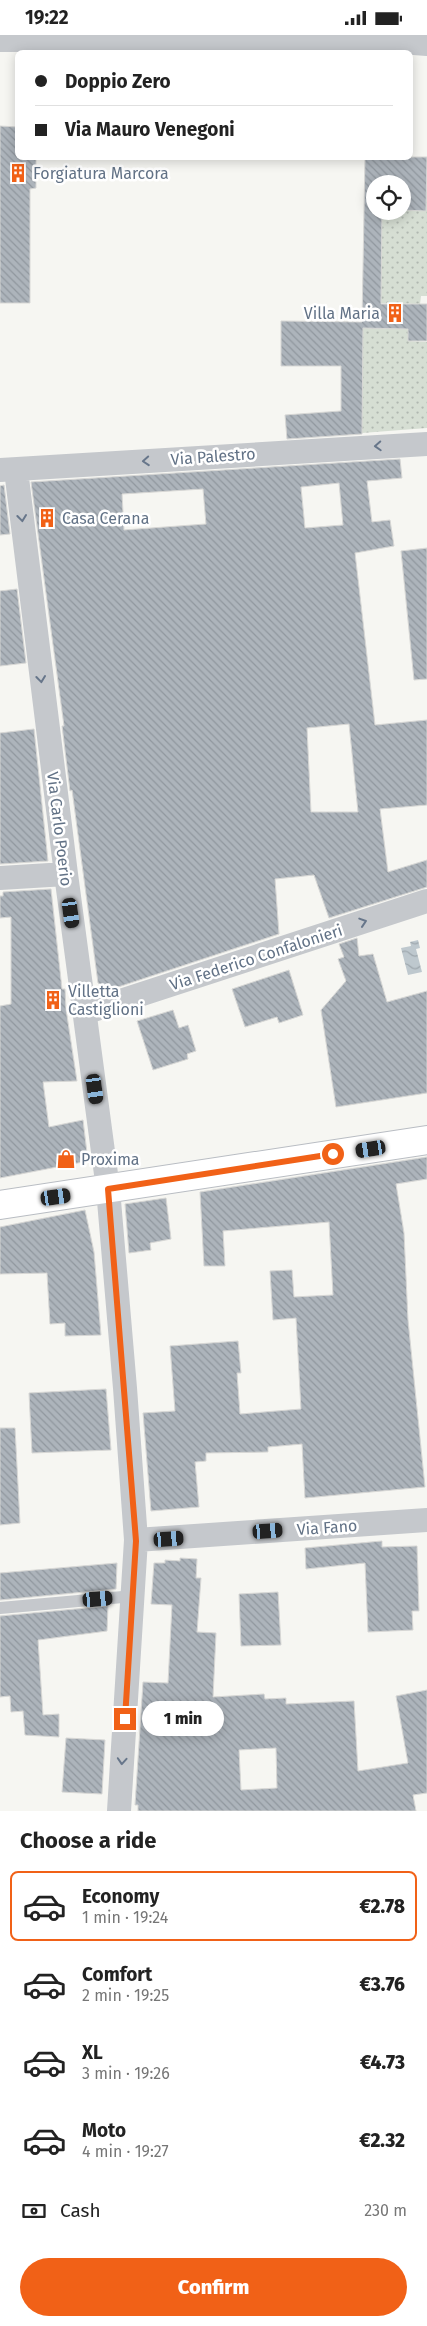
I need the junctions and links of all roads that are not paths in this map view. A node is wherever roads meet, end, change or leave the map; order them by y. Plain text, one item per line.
1 (13, 38) edge
2 (417, 40) edge
3 (427, 444) edge
4 (8, 470) edge
5 (66, 874) junction
6 (0, 878) edge
7 (427, 901) edge
8 (84, 1013) junction
9 (427, 1140) edge
10 (108, 1189) junction
11 (0, 1205) edge
12 (427, 1520) edge
13 (136, 1541) junction
14 (134, 1596) junction
15 (0, 1608) edge
16 (119, 1811) edge

1 - 2 street
3 -> 4 street, Via Palestro
4 -> 5 street, Via Carlo Poerio
5 - 6 street
5 - 8 street, Via Carlo Poerio
8 -> 7 street, Via Federico Confalonieri
8 - 10 street, Via Carlo Poerio
9 - 10 street
10 - 11 street
10 - 13 street, Via Carlo Poerio
12 - 13 street, Via Fano
13 - 14 street, Via Carlo Poerio
14 - 15 lane
14 -> 16 street, Via Carlo Poerio

